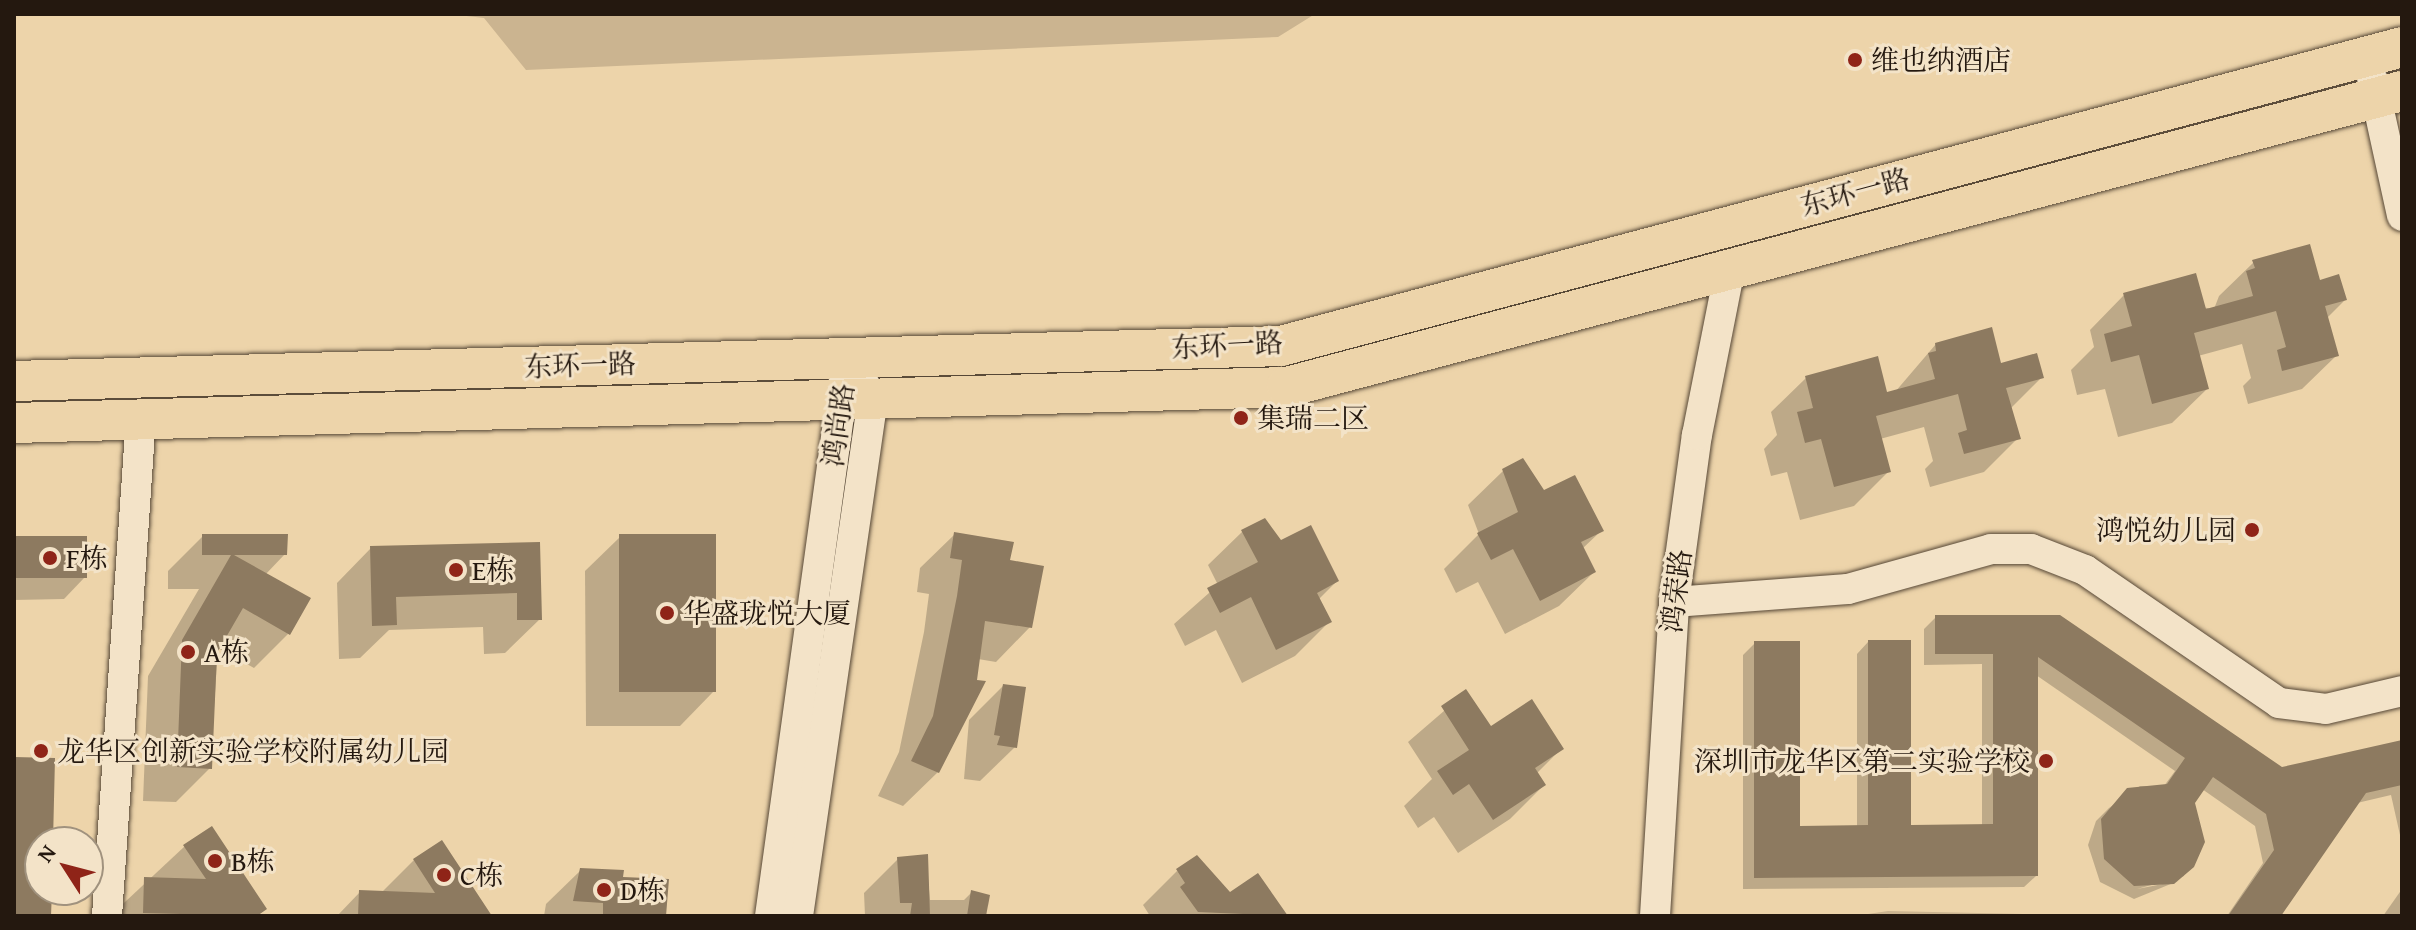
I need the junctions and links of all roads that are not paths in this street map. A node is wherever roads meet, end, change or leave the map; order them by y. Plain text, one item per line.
1 (2385, 51) edge
2 (2390, 95) edge
3 (2402, 216) edge
4 (1730, 269) junction
5 (847, 357) junction
6 (14, 381) edge
7 (857, 399) junction
8 (141, 420) junction
9 (14, 423) edge
10 (1674, 602) junction
11 (2402, 691) edge
12 (107, 916) edge
13 (770, 916) edge
14 (798, 916) edge
15 (1655, 916) edge

1 - 2 street
1 - 5 main road, 东环一路
2 - 3 street
2 - 4 main road, 东环一路
4 - 7 main road, 东环一路
4 - 10 street, 鸿荣路
5 - 6 main road, 东环一路
5 - 7 street, 鸿尚路
7 - 8 main road, 东环一路
7 - 13 street, 鸿尚路
7 - 14 street, 鸿尚路
8 - 9 main road, 东环一路
8 - 12 street
10 - 11 street
10 - 15 street, 鸿荣路

